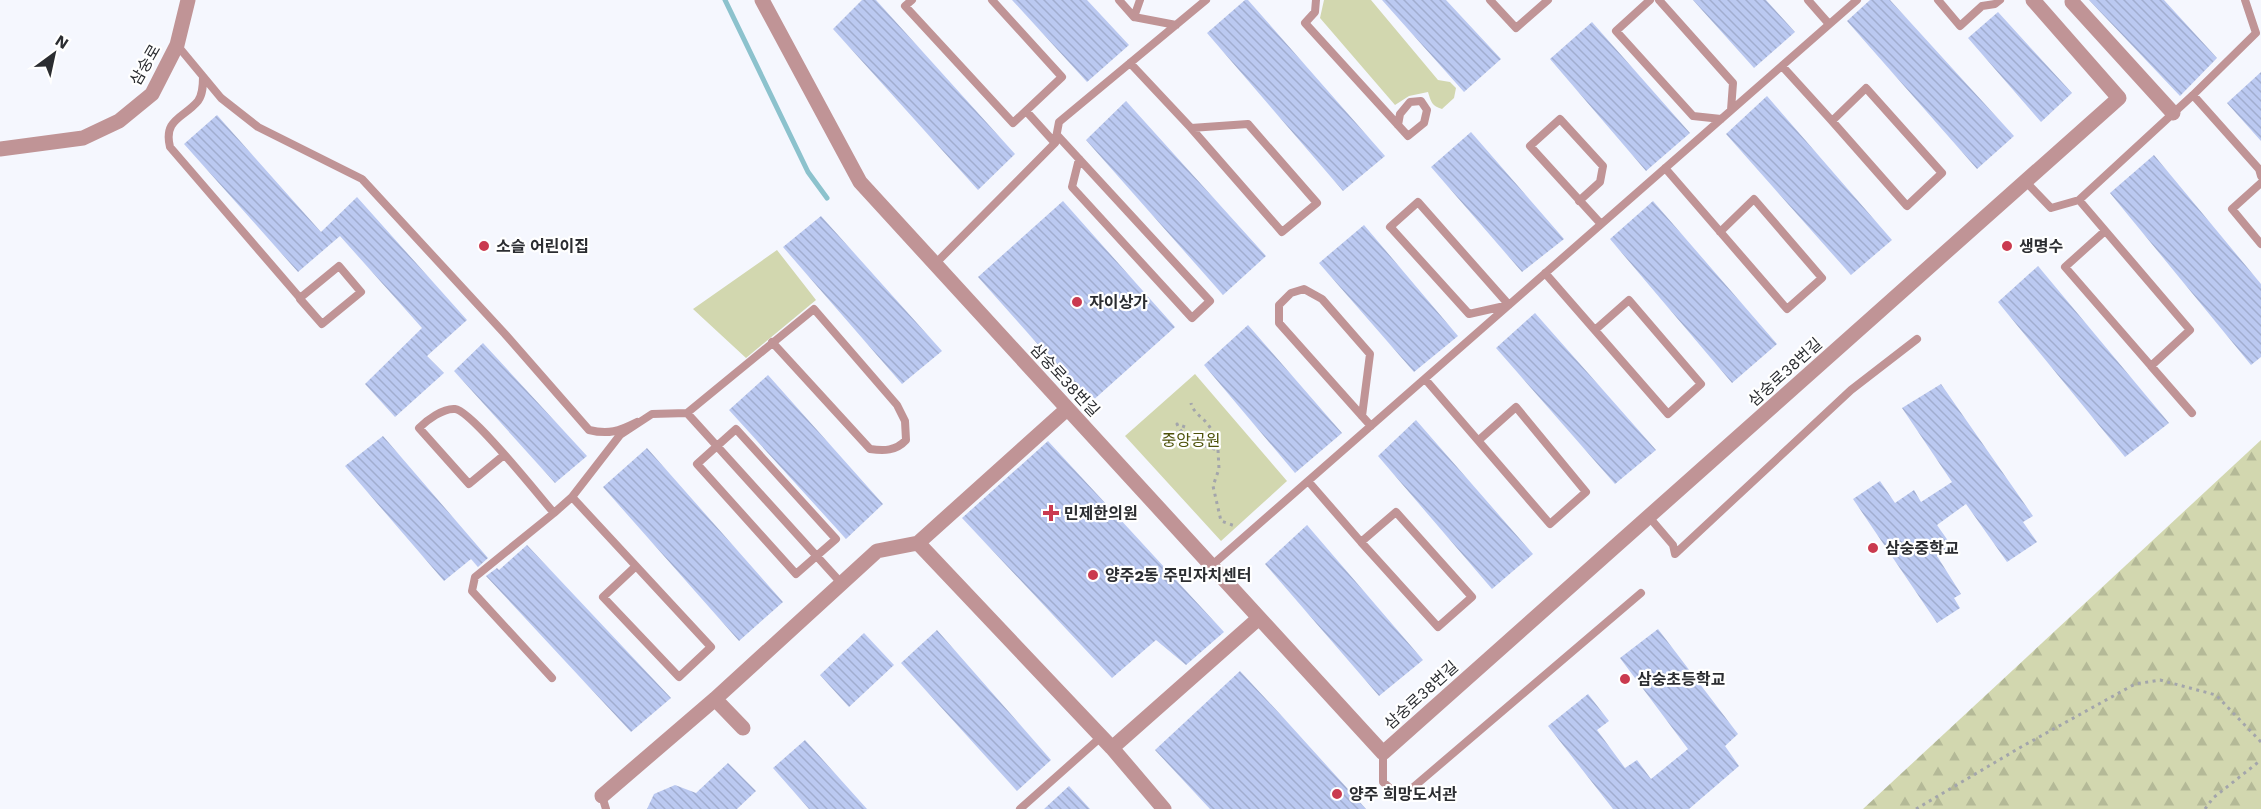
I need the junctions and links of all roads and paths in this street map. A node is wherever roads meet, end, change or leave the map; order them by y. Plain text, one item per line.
1 (188, 0) edge
2 (762, 0) edge
3 (912, 0) edge
4 (992, 0) edge
5 (1119, 0) edge
6 (1140, 0) edge
7 (1206, 0) edge
8 (1316, 0) edge
9 (1490, 0) edge
10 (1548, 0) edge
11 (1650, 0) edge
12 (1659, 0) edge
13 (1808, 0) edge
14 (1857, 0) edge
15 (1938, 0) edge
16 (2000, 0) edge
17 (2033, 0) edge
18 (2245, 0) edge
19 (2072, 2) dead end
20 (1134, 17) junction
21 (1829, 24) junction
22 (1176, 25) junction
23 (2258, 34) edge
24 (177, 45) junction
25 (1130, 63) junction
26 (1782, 66) junction
27 (203, 77) junction
28 (2193, 94) junction
29 (1731, 110) junction
30 (1026, 111) junction
31 (2174, 113) junction
32 (1721, 119) junction
33 (1832, 121) junction
34 (1398, 125) dead end
35 (1191, 128) junction
36 (1056, 139) junction
37 (0, 149) edge
38 (1079, 159) junction
39 (1665, 168) junction
40 (2261, 176) edge
41 (2026, 182) junction
42 (2261, 183) edge
43 (2079, 200) junction
44 (1579, 201) junction
45 (1601, 224) junction
46 (2105, 231) junction
47 (1720, 232) junction
48 (2261, 244) edge
49 (934, 264) junction
50 (1545, 273) junction
51 (300, 299) dead end
52 (1509, 305) junction
53 (1595, 330) junction
54 (1917, 339) dead end
55 (772, 342) junction
56 (2151, 366) junction
57 (1425, 379) junction
58 (1191, 403) dead end
59 (1067, 409) junction
60 (687, 413) junction
61 (2192, 413) dead end
62 (1362, 416) junction
63 (637, 422) junction
64 (1371, 426) junction
65 (1185, 427) dead end
66 (1479, 440) junction
67 (717, 446) junction
68 (1218, 450) junction
69 (504, 455) junction
70 (1308, 481) junction
71 (572, 497) junction
72 (554, 513) junction
73 (1649, 517) junction
74 (1240, 528) dead end
75 (1361, 542) junction
76 (918, 543) junction
77 (816, 556) junction
78 (636, 566) junction
79 (1211, 566) junction
80 (842, 584) junction
81 (1641, 593) dead end
82 (1259, 618) junction
83 (552, 678) dead end
84 (715, 699) junction
85 (743, 728) dead end
86 (1101, 737) junction
87 (2261, 742) edge
88 (1112, 748) junction
89 (1383, 753) junction
90 (2261, 760) edge
91 (604, 802) edge
92 (1020, 809) edge
93 (1164, 809) edge
94 (1916, 809) edge
95 (2205, 809) edge

1 - 24 street, 삼숭로
2 - 49 street, 삼숭로38번길
3 - 30 lane
4 - 30 lane
5 - 20 lane
6 - 20 lane
7 - 22 lane
8 - 34 lane
9 - 10 lane
11 - 32 lane
12 - 29 lane
13 - 21 lane
14 - 21 lane
15 - 16 lane
17 - 41 street, 삼숭로38번길
18 - 23 lane
19 - 31 street
20 - 22 lane
21 - 26 lane
22 - 25 lane
23 - 28 lane
24 - 27 lane
24 - 37 street, 삼숭로
25 - 35 lane
25 - 36 lane
26 - 29 lane
26 - 33 lane
27 - 51 lane
27 - 63 lane
28 - 31 lane
28 - 40 lane
29 - 32 lane
30 - 36 lane
31 - 43 lane
32 - 39 lane
33 - 33 lane
35 - 35 lane
36 - 38 lane
36 - 49 lane
38 - 38 lane
39 - 45 lane
39 - 47 lane
41 - 43 lane
41 - 73 street, 삼숭로38번길
42 - 48 lane
43 - 46 lane
44 - 44 lane
44 - 45 lane
45 - 50 lane
46 - 56 lane
46 - 56 lane
47 - 47 lane
49 - 59 street, 삼숭로38번길
50 - 52 lane
50 - 53 lane
52 - 52 lane
52 - 57 lane
53 - 53 lane
54 - 73 lane
55 - 55 lane
55 - 60 lane
56 - 61 lane
57 - 64 lane
57 - 66 lane
58 - 68 path
59 - 76 street
59 - 79 street, 삼숭로38번길
60 - 63 lane
60 - 67 lane
62 - 62 lane
62 - 64 lane
63 - 71 lane
64 - 70 lane
65 - 68 path
66 - 66 lane
67 - 77 lane
67 - 77 lane
67 - 77 lane
68 - 74 path
69 - 69 lane
69 - 72 lane
70 - 75 lane
70 - 79 lane
71 - 72 lane
71 - 78 lane
72 - 83 lane
73 - 89 street, 삼숭로38번길
75 - 75 lane
76 - 80 street
76 - 86 street
77 - 80 lane
78 - 78 lane
79 - 82 street, 삼숭로38번길
80 - 84 street
81 - 89 lane
82 - 88 street
82 - 89 street, 삼숭로38번길
84 - 85 street
84 - 91 street
86 - 88 street
86 - 92 lane
87 - 94 path
88 - 93 street
90 - 95 path

